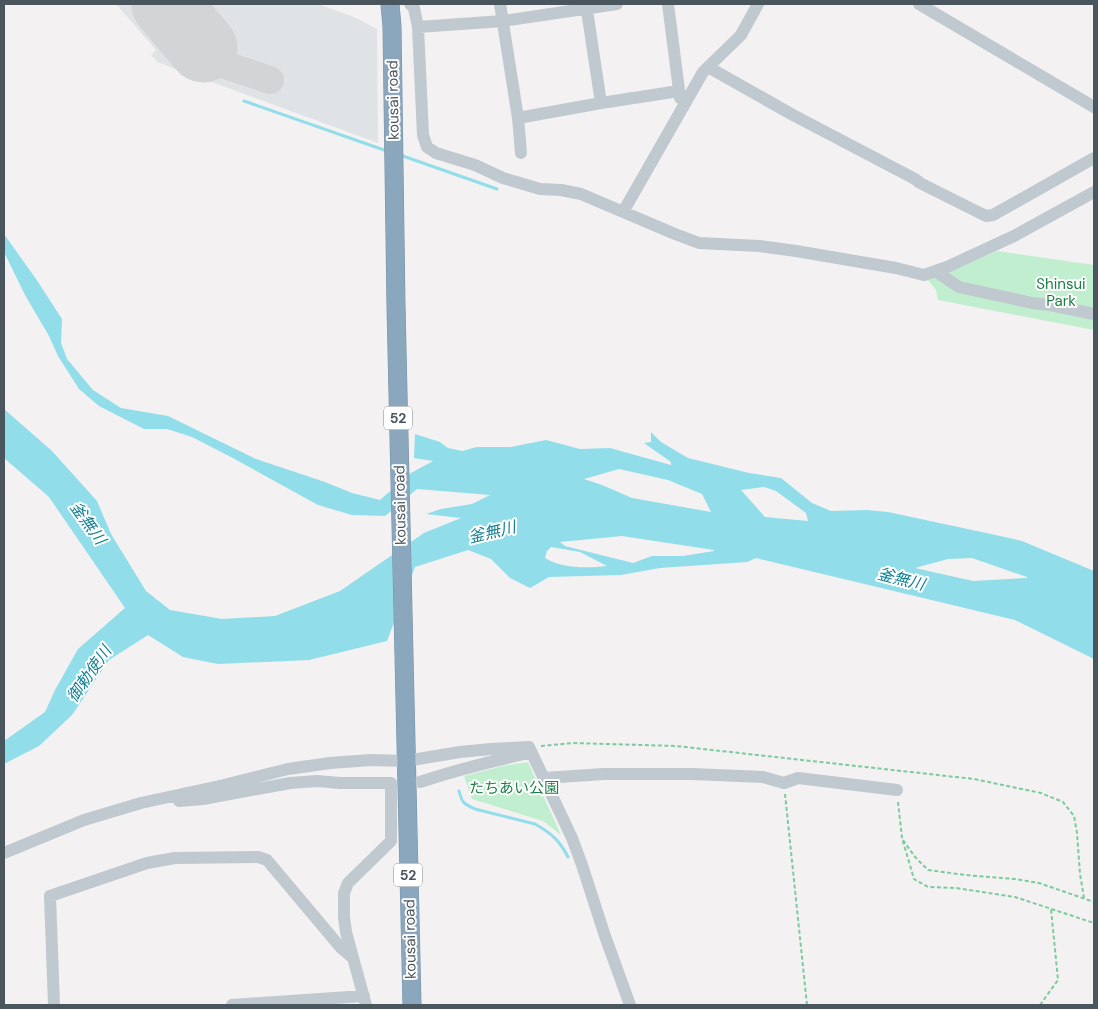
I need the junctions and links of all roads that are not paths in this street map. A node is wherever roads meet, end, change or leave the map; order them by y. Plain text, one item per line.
1 (390, 4) edge
2 (410, 4) edge
3 (500, 4) edge
4 (617, 4) edge
5 (668, 4) edge
6 (758, 4) edge
7 (919, 4) edge
8 (586, 6) edge
9 (503, 21) junction
10 (418, 27) junction
11 (708, 67) junction
12 (601, 103) junction
13 (1094, 107) edge
14 (518, 118) junction
15 (521, 153) dead end
16 (1094, 158) edge
17 (1094, 192) edge
18 (623, 212) junction
19 (935, 271) junction
20 (1094, 314) edge
21 (405, 753) junction
22 (532, 753) junction
23 (544, 778) junction
24 (420, 782) dead end
25 (897, 790) road end
26 (155, 800) junction
27 (4, 853) edge
28 (354, 959) junction
29 (365, 1001) edge
30 (54, 1005) edge
31 (232, 1005) edge
32 (412, 1005) edge
33 (630, 1005) edge

1 - 21 highway, kousai road / 52
2 - 10 street
3 - 9 street
4 - 8 street
5 - 12 street
6 - 11 street
7 - 13 street
8 - 9 street
8 - 12 street
9 - 10 street
9 - 14 street
10 - 18 street
11 - 16 street
11 - 18 street
12 - 14 street
14 - 15 street
17 - 19 street
18 - 19 street
19 - 20 street
21 - 22 street
21 - 26 street
21 - 32 highway, kousai road / 52
22 - 23 street
22 - 24 street
23 - 25 street
23 - 33 street
26 - 27 street
26 - 28 street
28 - 29 street
28 - 30 street
29 - 31 street

